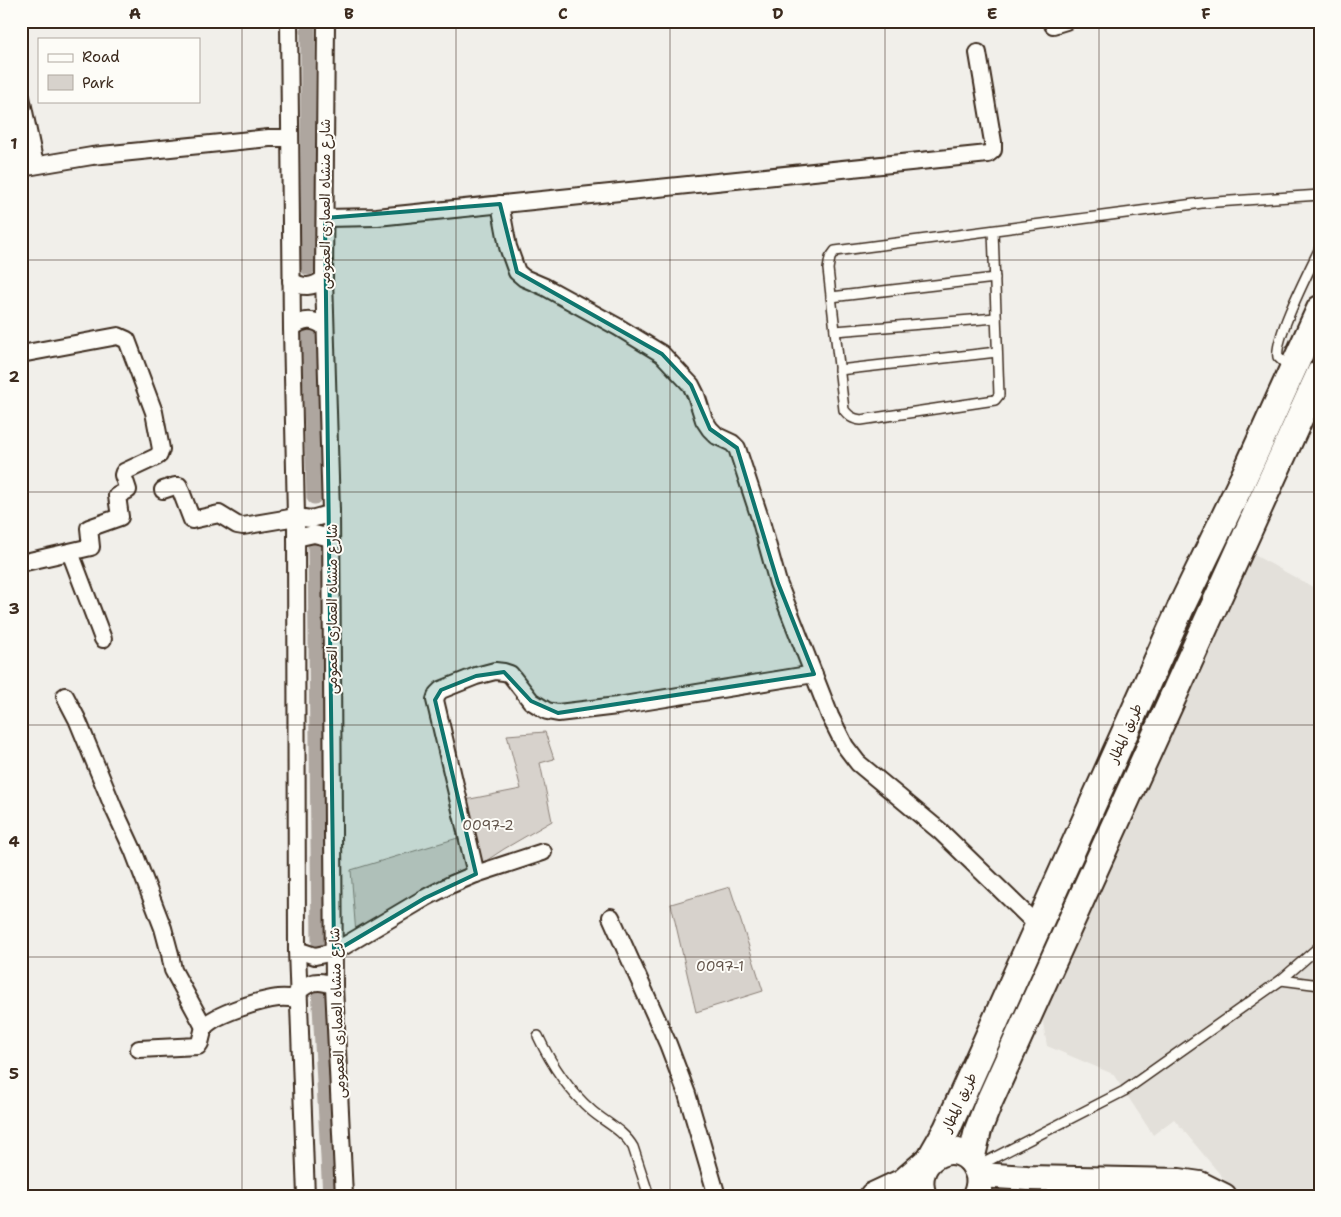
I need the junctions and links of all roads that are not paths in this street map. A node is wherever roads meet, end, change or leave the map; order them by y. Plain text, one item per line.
1 (289, 21) edge
2 (326, 21) edge
3 (978, 53) dead end
4 (21, 97) edge
5 (290, 138) junction
6 (28, 166) edge
7 (1320, 195) edge
8 (500, 204) junction
9 (325, 218) junction
10 (993, 231) junction
11 (1320, 248) edge
12 (995, 278) junction
13 (324, 279) junction
14 (291, 281) junction
15 (831, 297) junction
16 (1320, 309) edge
17 (996, 318) junction
18 (325, 327) junction
19 (292, 328) junction
20 (835, 331) junction
21 (997, 352) junction
22 (21, 354) edge
23 (839, 370) junction
24 (1292, 370) junction
25 (1320, 374) edge
26 (163, 490) dead end
27 (331, 511) junction
28 (296, 517) junction
29 (296, 538) junction
30 (331, 538) junction
31 (70, 552) junction
32 (21, 563) edge
33 (103, 639) dead end
34 (814, 674) junction
35 (64, 696) dead end
36 (543, 852) dead end
37 (476, 874) junction
38 (611, 917) dead end
39 (1038, 926) junction
40 (1320, 946) edge
41 (297, 950) junction
42 (334, 952) junction
43 (1281, 980) junction
44 (334, 986) junction
45 (1320, 986) edge
46 (298, 996) junction
47 (204, 1027) junction
48 (538, 1036) dead end
49 (139, 1049) dead end
50 (928, 1160) junction
51 (975, 1174) edge
52 (1149, 1188) edge
53 (306, 1196) edge
54 (344, 1196) edge
55 (648, 1196) edge
56 (716, 1196) edge
57 (873, 1196) edge
58 (923, 1196) edge
59 (1224, 1196) edge

1 - 5 street
2 - 9 street, شارع منشاه العمارى العمومى
3 - 8 street
4 - 6 street
5 - 6 street
5 - 14 street
7 - 10 lane
8 - 9 street
8 - 34 street
9 - 13 street, شارع منشاه العمارى العمومى
10 - 12 lane
10 - 15 lane
11 - 24 lane
12 - 15 lane
12 - 17 lane
13 - 14 street
13 - 18 street, شارع منشاه العمارى العمومى
14 - 19 street
15 - 20 lane
16 - 24 main road, طريق المطار
17 - 20 lane
17 - 21 lane
18 - 19 street
18 - 27 street, شارع منشاه العمارى العمومى
19 - 28 street
20 - 23 lane
21 - 23 lane
21 - 23 lane
22 - 31 street
24 - 39 main road, طريق المطار
25 - 51 main road, طريق المطار
26 - 28 street
27 - 28 street
27 - 30 street, شارع منشاه العمارى العمومى
28 - 29 street
29 - 30 street
29 - 41 street
30 - 42 street, شارع منشاه العمارى العمومى
31 - 32 street
31 - 33 street
34 - 37 street
34 - 39 street
35 - 47 street
36 - 37 street
37 - 42 street
38 - 56 street
39 - 50 main road, طريق المطار
40 - 43 lane
41 - 42 street
41 - 46 street
42 - 44 street, شارع منشاه العمارى العمومى
43 - 45 lane
43 - 51 lane
44 - 46 street
44 - 54 street, شارع منشاه العمارى العمومى
46 - 47 street
46 - 53 street
47 - 49 street
48 - 55 lane
50 - 51 main road
50 - 57 main road, طريق المطار
50 - 58 main road
51 - 52 street
52 - 59 street

